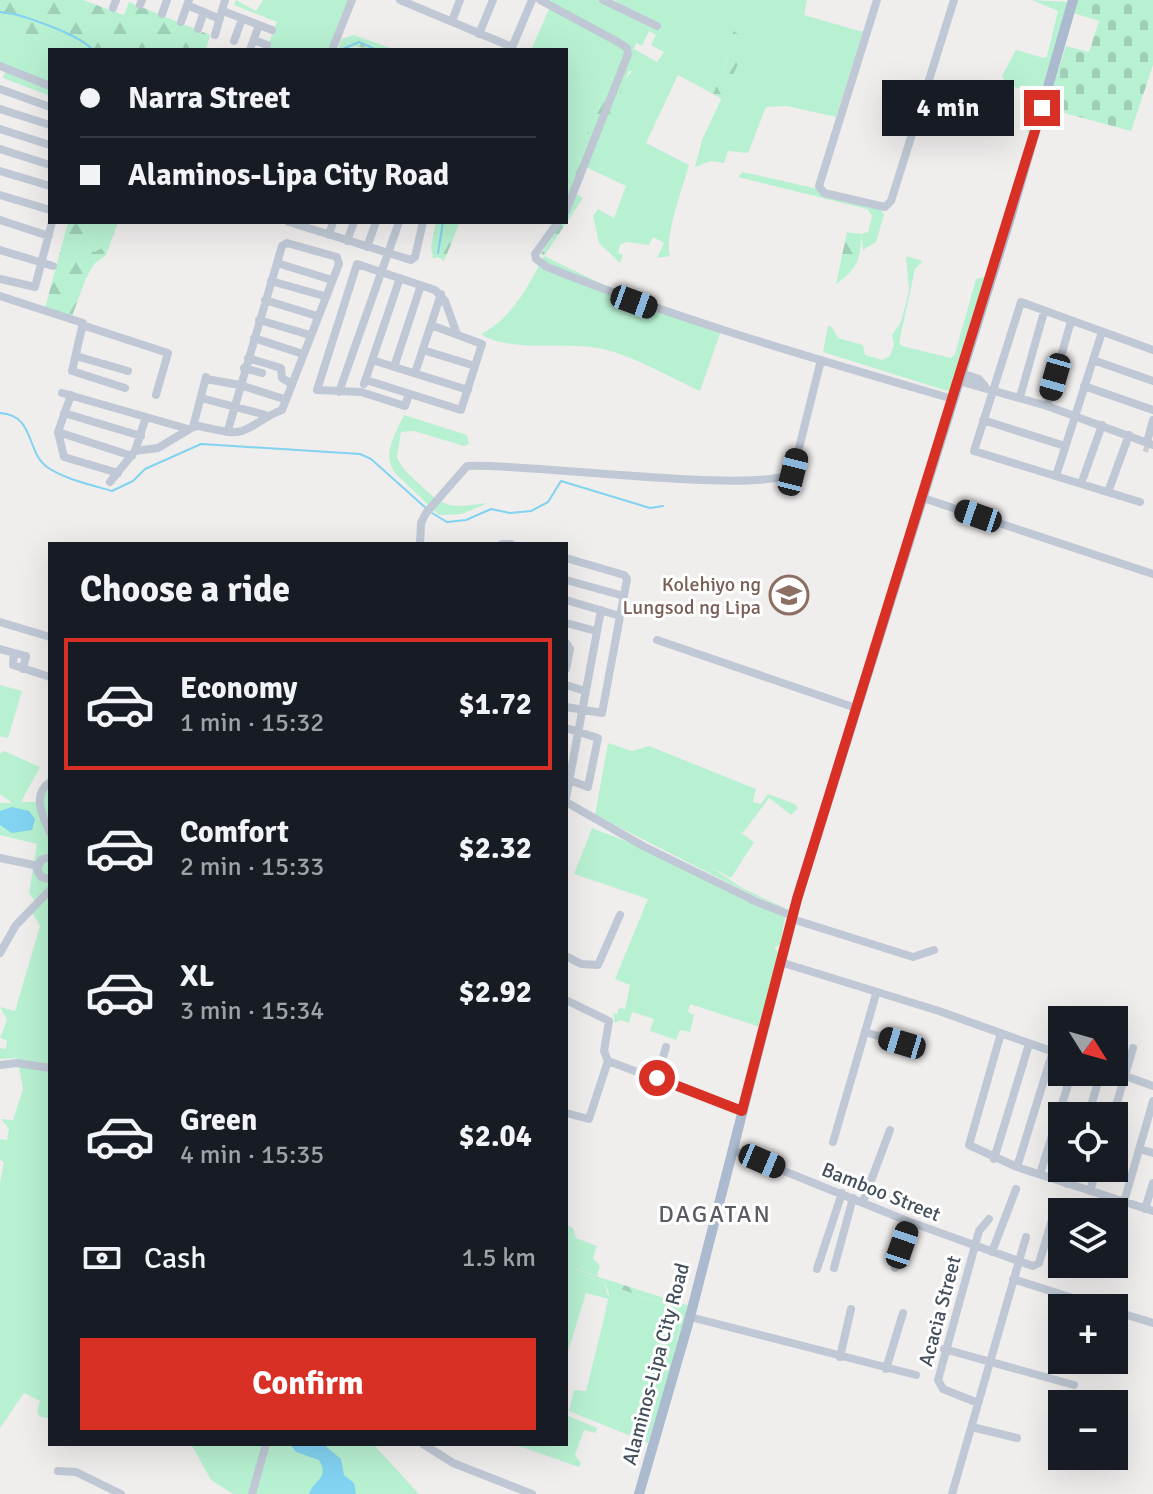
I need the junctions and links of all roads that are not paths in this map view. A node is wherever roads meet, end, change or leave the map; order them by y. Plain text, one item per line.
1 (167, 0) edge
2 (224, 0) edge
3 (352, 0) edge
4 (400, 0) edge
5 (460, 0) edge
6 (493, 0) edge
7 (532, 0) edge
8 (540, 0) edge
9 (603, 0) edge
10 (877, 0) edge
11 (954, 0) edge
12 (1073, 0) edge
13 (188, 3) edge
14 (424, 4) edge
15 (204, 12) junction
16 (162, 14) dead end
17 (221, 15) junction
18 (242, 19) junction
19 (452, 21) junction
20 (181, 22) dead end
21 (259, 25) junction
22 (657, 26) dead end
23 (198, 29) dead end
24 (272, 30) dead end
25 (479, 34) junction
26 (215, 35) dead end
27 (234, 41) dead end
28 (267, 45) dead end
29 (333, 48) edge
30 (511, 48) edge
31 (0, 66) edge
32 (48, 85) edge
33 (0, 89) edge
34 (48, 106) edge
35 (0, 109) edge
36 (48, 124) edge
37 (0, 129) edge
38 (48, 144) edge
39 (0, 149) edge
40 (48, 164) edge
41 (0, 171) edge
42 (48, 185) edge
43 (0, 195) edge
44 (568, 200) edge
45 (48, 209) edge
46 (0, 220) edge
47 (52, 224) edge
48 (333, 224) edge
49 (353, 224) edge
50 (375, 224) edge
51 (398, 224) edge
52 (423, 224) edge
53 (557, 224) edge
54 (310, 225) edge
55 (49, 236) junction
56 (332, 236) junction
57 (347, 241) junction
58 (367, 247) junction
59 (0, 250) edge
60 (388, 253) junction
61 (330, 256) junction
62 (42, 262) junction
63 (277, 263) junction
64 (53, 266) dead end
65 (381, 272) junction
66 (400, 278) junction
67 (0, 279) edge
68 (332, 280) junction
69 (271, 281) junction
70 (421, 285) junction
71 (441, 294) junction
72 (0, 296) edge
73 (324, 296) junction
74 (265, 300) junction
75 (1044, 312) junction
76 (317, 316) junction
77 (259, 320) junction
78 (1071, 321) junction
79 (83, 324) junction
80 (431, 325) junction
81 (1102, 332) junction
82 (457, 334) junction
83 (310, 335) junction
84 (254, 338) junction
85 (423, 350) junction
86 (1153, 350) edge
87 (303, 354) junction
88 (76, 356) junction
89 (248, 358) junction
90 (372, 360) junction
91 (821, 360) junction
92 (1093, 360) junction
93 (475, 366) junction
94 (394, 367) junction
95 (244, 368) junction
96 (128, 371) dead end
97 (262, 373) dead end
98 (415, 373) junction
99 (960, 377) junction
100 (366, 380) junction
101 (1153, 381) edge
102 (292, 384) junction
103 (240, 385) junction
104 (1084, 386) junction
105 (988, 387) junction
106 (125, 388) dead end
107 (468, 390) junction
108 (339, 392) junction
109 (361, 392) junction
110 (409, 394) junction
111 (156, 395) dead end
112 (1020, 397) junction
113 (201, 398) junction
114 (284, 399) junction
115 (953, 399) junction
116 (1047, 406) junction
117 (234, 409) junction
118 (1153, 410) edge
119 (64, 413) junction
120 (266, 415) junction
121 (1074, 415) junction
122 (146, 417) junction
123 (983, 420) junction
124 (1153, 420) edge
125 (1102, 425) junction
126 (190, 428) junction
127 (228, 430) junction
128 (58, 432) junction
129 (141, 436) junction
130 (1145, 443) edge
131 (1065, 446) junction
132 (134, 453) junction
133 (118, 473) junction
134 (1056, 476) junction
135 (110, 482) dead end
136 (1081, 484) junction
137 (1108, 492) junction
138 (923, 498) junction
139 (1140, 502) dead end
140 (420, 542) edge
141 (568, 559) edge
142 (1153, 574) edge
143 (568, 579) edge
144 (624, 596) junction
145 (568, 601) edge
146 (601, 610) junction
147 (620, 616) junction
148 (0, 622) edge
149 (568, 624) edge
150 (596, 631) junction
151 (48, 636) edge
152 (657, 640) dead end
153 (0, 649) edge
154 (48, 676) edge
155 (568, 686) edge
156 (585, 691) junction
157 (568, 708) edge
158 (856, 708) junction
159 (581, 711) junction
160 (568, 728) edge
161 (578, 731) junction
162 (570, 750) edge
163 (569, 780) junction
164 (48, 784) edge
165 (568, 787) edge
166 (568, 801) edge
167 (48, 827) edge
168 (0, 858) edge
169 (48, 858) edge
170 (38, 866) junction
171 (48, 879) edge
172 (48, 892) edge
173 (620, 915) dead end
174 (792, 917) junction
175 (934, 950) dead end
176 (0, 953) edge
177 (568, 957) edge
178 (780, 962) junction
179 (876, 994) junction
180 (568, 1001) edge
181 (865, 1032) junction
182 (1001, 1033) junction
183 (902, 1043) dead end
184 (1029, 1044) junction
185 (666, 1047) dead end
186 (1133, 1048) dead end
187 (1048, 1050) edge
188 (608, 1061) junction
189 (0, 1065) edge
190 (48, 1068) edge
191 (1128, 1068) edge
192 (1128, 1077) edge
193 (657, 1078) junction
194 (1048, 1079) edge
195 (1068, 1086) edge
196 (1153, 1086) edge
197 (1153, 1101) edge
198 (742, 1111) junction
199 (568, 1114) edge
200 (890, 1130) dead end
201 (833, 1142) dead end
202 (1139, 1149) junction
203 (732, 1150) junction
204 (1153, 1153) edge
205 (994, 1159) junction
206 (1017, 1167) junction
207 (1040, 1174) junction
208 (1093, 1182) edge
209 (1153, 1183) edge
210 (1067, 1184) joint
211 (1016, 1189) dead end
212 (1090, 1191) junction
213 (842, 1193) junction
214 (853, 1198) junction
215 (1112, 1198) edge
216 (1125, 1198) edge
217 (863, 1202) junction
218 (1128, 1203) edge
219 (1149, 1210) edge
220 (989, 1219) dead end
221 (910, 1222) junction
222 (1048, 1232) edge
223 (1026, 1237) dead end
224 (975, 1246) junction
225 (992, 1252) junction
226 (1018, 1261) junction
227 (834, 1268) dead end
228 (895, 1268) dead end
229 (817, 1269) dead end
230 (1013, 1279) junction
231 (1060, 1294) edge
232 (851, 1309) dead end
233 (903, 1313) dead end
234 (1128, 1315) edge
235 (690, 1317) junction
236 (1153, 1323) edge
237 (944, 1349) junction
238 (840, 1357) junction
239 (990, 1362) junction
240 (886, 1369) junction
241 (916, 1375) dead end
242 (1074, 1385) dead end
243 (978, 1403) junction
244 (972, 1427) junction
245 (1017, 1438) dead end
246 (265, 1446) edge
247 (426, 1446) edge
248 (58, 1471) dead end
249 (121, 1494) edge
250 (252, 1494) edge
251 (532, 1494) edge
252 (639, 1494) edge
253 (952, 1494) edge

1 - 16 street
2 - 17 street
3 - 29 street
4 - 14 street
5 - 19 street
6 - 25 street
7 - 30 street
8 - 44 street
9 - 22 street
10 - 11 street
12 - 99 main road, Alaminos-Lipa City Road
13 - 15 street
13 - 20 street
14 - 19 street
15 - 17 street
15 - 23 street
17 - 18 street
17 - 26 street
18 - 21 street
18 - 27 street
19 - 25 street
21 - 24 street
21 - 28 street
25 - 30 street
31 - 32 street
33 - 34 street
35 - 36 street
37 - 38 street
39 - 40 street
41 - 42 street
43 - 45 street
46 - 55 street
47 - 55 street
48 - 56 street
49 - 57 street
50 - 58 street
51 - 60 street
52 - 60 street
53 - 91 street
54 - 56 street
55 - 62 street
56 - 57 street
56 - 61 street
57 - 58 street
58 - 60 street
59 - 62 street
60 - 65 street
61 - 63 street
61 - 68 street
62 - 64 street
62 - 67 street
63 - 68 street
63 - 69 street
65 - 66 street
65 - 108 street
65 - 108 street
66 - 70 street
66 - 90 street
68 - 73 street
69 - 73 street
69 - 74 street
70 - 71 street
70 - 94 street
71 - 80 street
71 - 82 street
72 - 79 street
73 - 76 street
74 - 76 street
74 - 77 street
75 - 78 street
75 - 105 street
75 - 112 street
76 - 83 street
77 - 83 street
77 - 84 street
78 - 81 street
78 - 116 street
79 - 88 street
79 - 111 street
80 - 82 street
80 - 85 street
81 - 86 street
81 - 92 street
82 - 93 street
83 - 87 street
84 - 87 street
84 - 89 street
85 - 93 street
85 - 98 street
87 - 102 street
88 - 96 street
88 - 106 street
89 - 95 street
89 - 102 street
90 - 94 street
90 - 100 street
91 - 115 street
91 - 140 street
92 - 101 street
92 - 104 street
93 - 107 street
94 - 98 street
95 - 97 street
95 - 103 street
98 - 107 street
99 - 105 street
99 - 115 main road, Alaminos-Lipa City Road
100 - 109 street
100 - 110 street
102 - 114 street
103 - 113 street
103 - 114 street
103 - 117 street
104 - 118 street
104 - 121 street
105 - 112 street
105 - 123 street
107 - 110 street
108 - 109 street
109 - 110 street
112 - 116 street
113 - 117 street
113 - 126 street
114 - 120 street
115 - 138 main road, Alaminos-Lipa City Road
116 - 121 street
117 - 120 street
117 - 127 street
119 - 122 street
119 - 128 street
119 - 129 street
120 - 127 street
121 - 125 street
121 - 131 street
122 - 126 street
122 - 129 street
123 - 131 street
123 - 134 street
124 - 130 street
125 - 130 street
125 - 136 street
126 - 127 street
126 - 132 street
128 - 132 street
128 - 133 street
129 - 132 street
130 - 137 street
131 - 134 street
132 - 133 street
133 - 135 street
134 - 136 street
136 - 137 street
137 - 139 street
138 - 142 street
138 - 158 main road, Alaminos-Lipa City Road
141 - 144 street
143 - 144 street
144 - 147 street
145 - 146 street
146 - 147 street
146 - 150 street
147 - 159 street
148 - 151 street
149 - 150 street
150 - 156 street
152 - 158 street
153 - 154 street
155 - 156 street
156 - 159 street
157 - 159 street
158 - 174 main road, Alaminos-Lipa City Road
159 - 161 street
160 - 161 street
161 - 162 street
161 - 163 street
162 - 163 street
163 - 165 street
164 - 167 street
166 - 174 street
168 - 170 street
169 - 170 street
170 - 171 street
172 - 176 street
173 - 177 street
174 - 175 street
174 - 178 main road, Alaminos-Lipa City Road
178 - 179 street
178 - 198 main road, Alaminos-Lipa City Road
179 - 181 street
179 - 182 street
180 - 188 street
181 - 183 street
181 - 201 street
182 - 184 street
182 - 205 street
184 - 187 street
184 - 205 street
185 - 193 street
186 - 191 street
188 - 193 street
188 - 199 street
189 - 190 street
192 - 196 street
193 - 198 street
194 - 206 street
195 - 207 street
197 - 202 street
198 - 203 main road, Alaminos-Lipa City Road
200 - 217 street
202 - 204 street
202 - 216 street
203 - 213 street, Bamboo Street
203 - 235 main road, Alaminos-Lipa City Road
205 - 206 street
206 - 207 street
207 - 210 street
208 - 212 street
209 - 219 street
210 - 212 street
211 - 225 street
212 - 215 street
213 - 214 street, Bamboo Street
213 - 229 street
214 - 217 street, Bamboo Street
214 - 227 street
217 - 221 street, Bamboo Street
218 - 219 street
220 - 224 street, Acacia Street
221 - 224 street, Bamboo Street
221 - 228 street
222 - 226 street
223 - 226 street
224 - 225 street, Bamboo Street
224 - 237 street, Acacia Street
225 - 226 street, Bamboo Street
226 - 230 street
230 - 231 street
230 - 239 street
232 - 238 street
233 - 240 street
234 - 236 street
235 - 238 street
235 - 252 main road, Alaminos-Lipa City Road
237 - 239 street
237 - 243 street, Acacia Street
238 - 240 street
239 - 242 street
239 - 243 street
240 - 241 street
243 - 244 street
244 - 245 street
244 - 253 street
246 - 250 street
247 - 251 street
248 - 249 street

